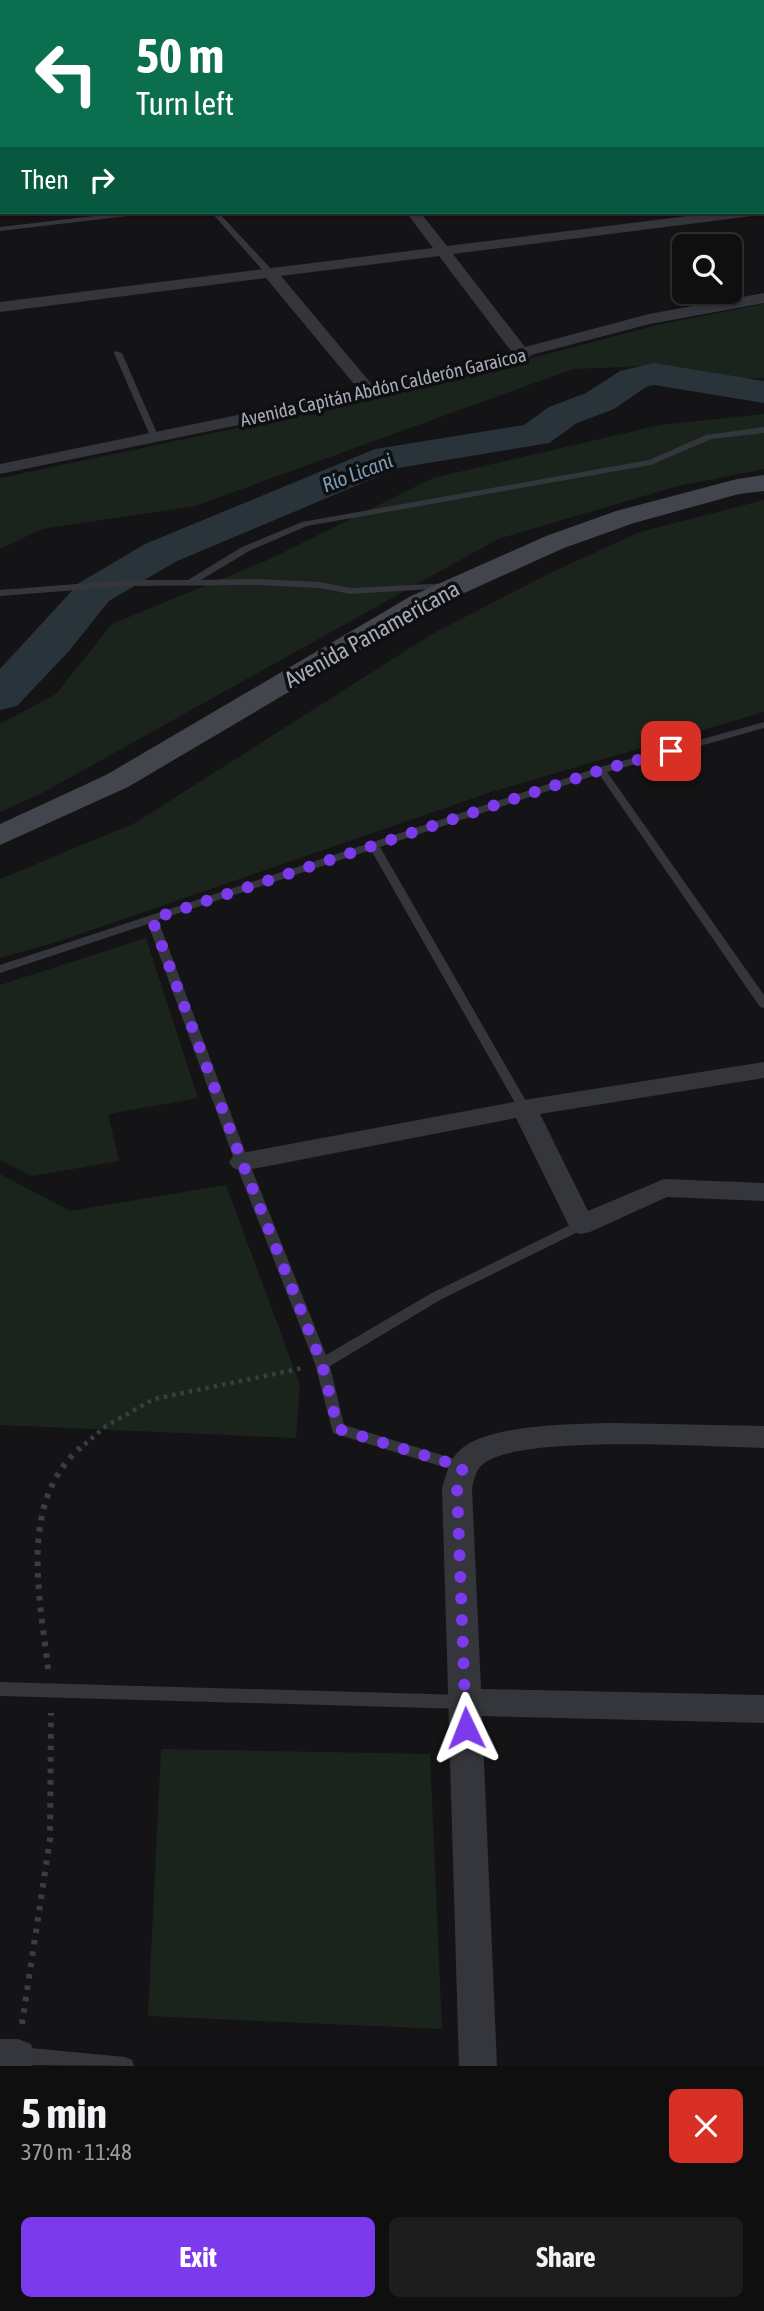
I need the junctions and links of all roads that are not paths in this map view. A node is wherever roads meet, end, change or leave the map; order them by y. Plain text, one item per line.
1 (128, 214) edge
2 (216, 214) edge
3 (415, 214) edge
4 (635, 214) edge
5 (737, 214) edge
6 (644, 226) junction
7 (0, 229) edge
8 (447, 252) junction
9 (270, 273) junction
10 (764, 298) edge
11 (0, 307) edge
12 (118, 354) dead end
13 (523, 355) junction
14 (370, 393) junction
15 (764, 430) edge
16 (155, 438) junction
17 (0, 469) edge
18 (764, 483) edge
19 (190, 583) junction
20 (462, 584) junction
21 (0, 593) edge
22 (764, 725) edge
23 (601, 770) junction
24 (0, 836) edge
25 (373, 844) junction
26 (152, 919) junction
27 (0, 970) edge
28 (764, 1004) edge
29 (764, 1070) edge
30 (524, 1108) junction
31 (242, 1162) junction
32 (764, 1192) edge
33 (581, 1225) junction
34 (322, 1364) junction
35 (764, 1437) edge
36 (463, 1467) junction
37 (0, 1689) edge
38 (466, 1702) junction
39 (764, 1709) edge
40 (9, 2056) edge
41 (125, 2066) edge
42 (478, 2066) edge

1 - 7 lane
2 - 9 lane
3 - 8 street
4 - 6 street
5 - 6 street
6 - 8 street
8 - 9 street
8 - 13 street
9 - 11 street
9 - 14 street
10 - 13 street, Avenida Capitán Abdón Calderón Garaicoa
12 - 16 lane
13 - 14 street, Avenida Capitán Abdón Calderón Garaicoa
14 - 16 street, Avenida Capitán Abdón Calderón Garaicoa
15 - 19 lane
16 - 17 street, Avenida Capitán Abdón Calderón Garaicoa
18 - 20 main road, Avenida Panamericana
19 - 20 lane
19 - 21 lane
20 - 24 main road, Avenida Panamericana
22 - 23 lane
23 - 25 lane
23 - 28 lane
25 - 26 lane
25 - 30 lane
26 - 27 lane
26 - 31 lane
29 - 30 street
30 - 31 street
30 - 33 street
31 - 34 lane
32 - 33 street
33 - 34 lane
34 - 36 lane
35 - 36 street
36 - 38 street
37 - 38 lane
38 - 39 street
38 - 42 street
40 - 41 lane

